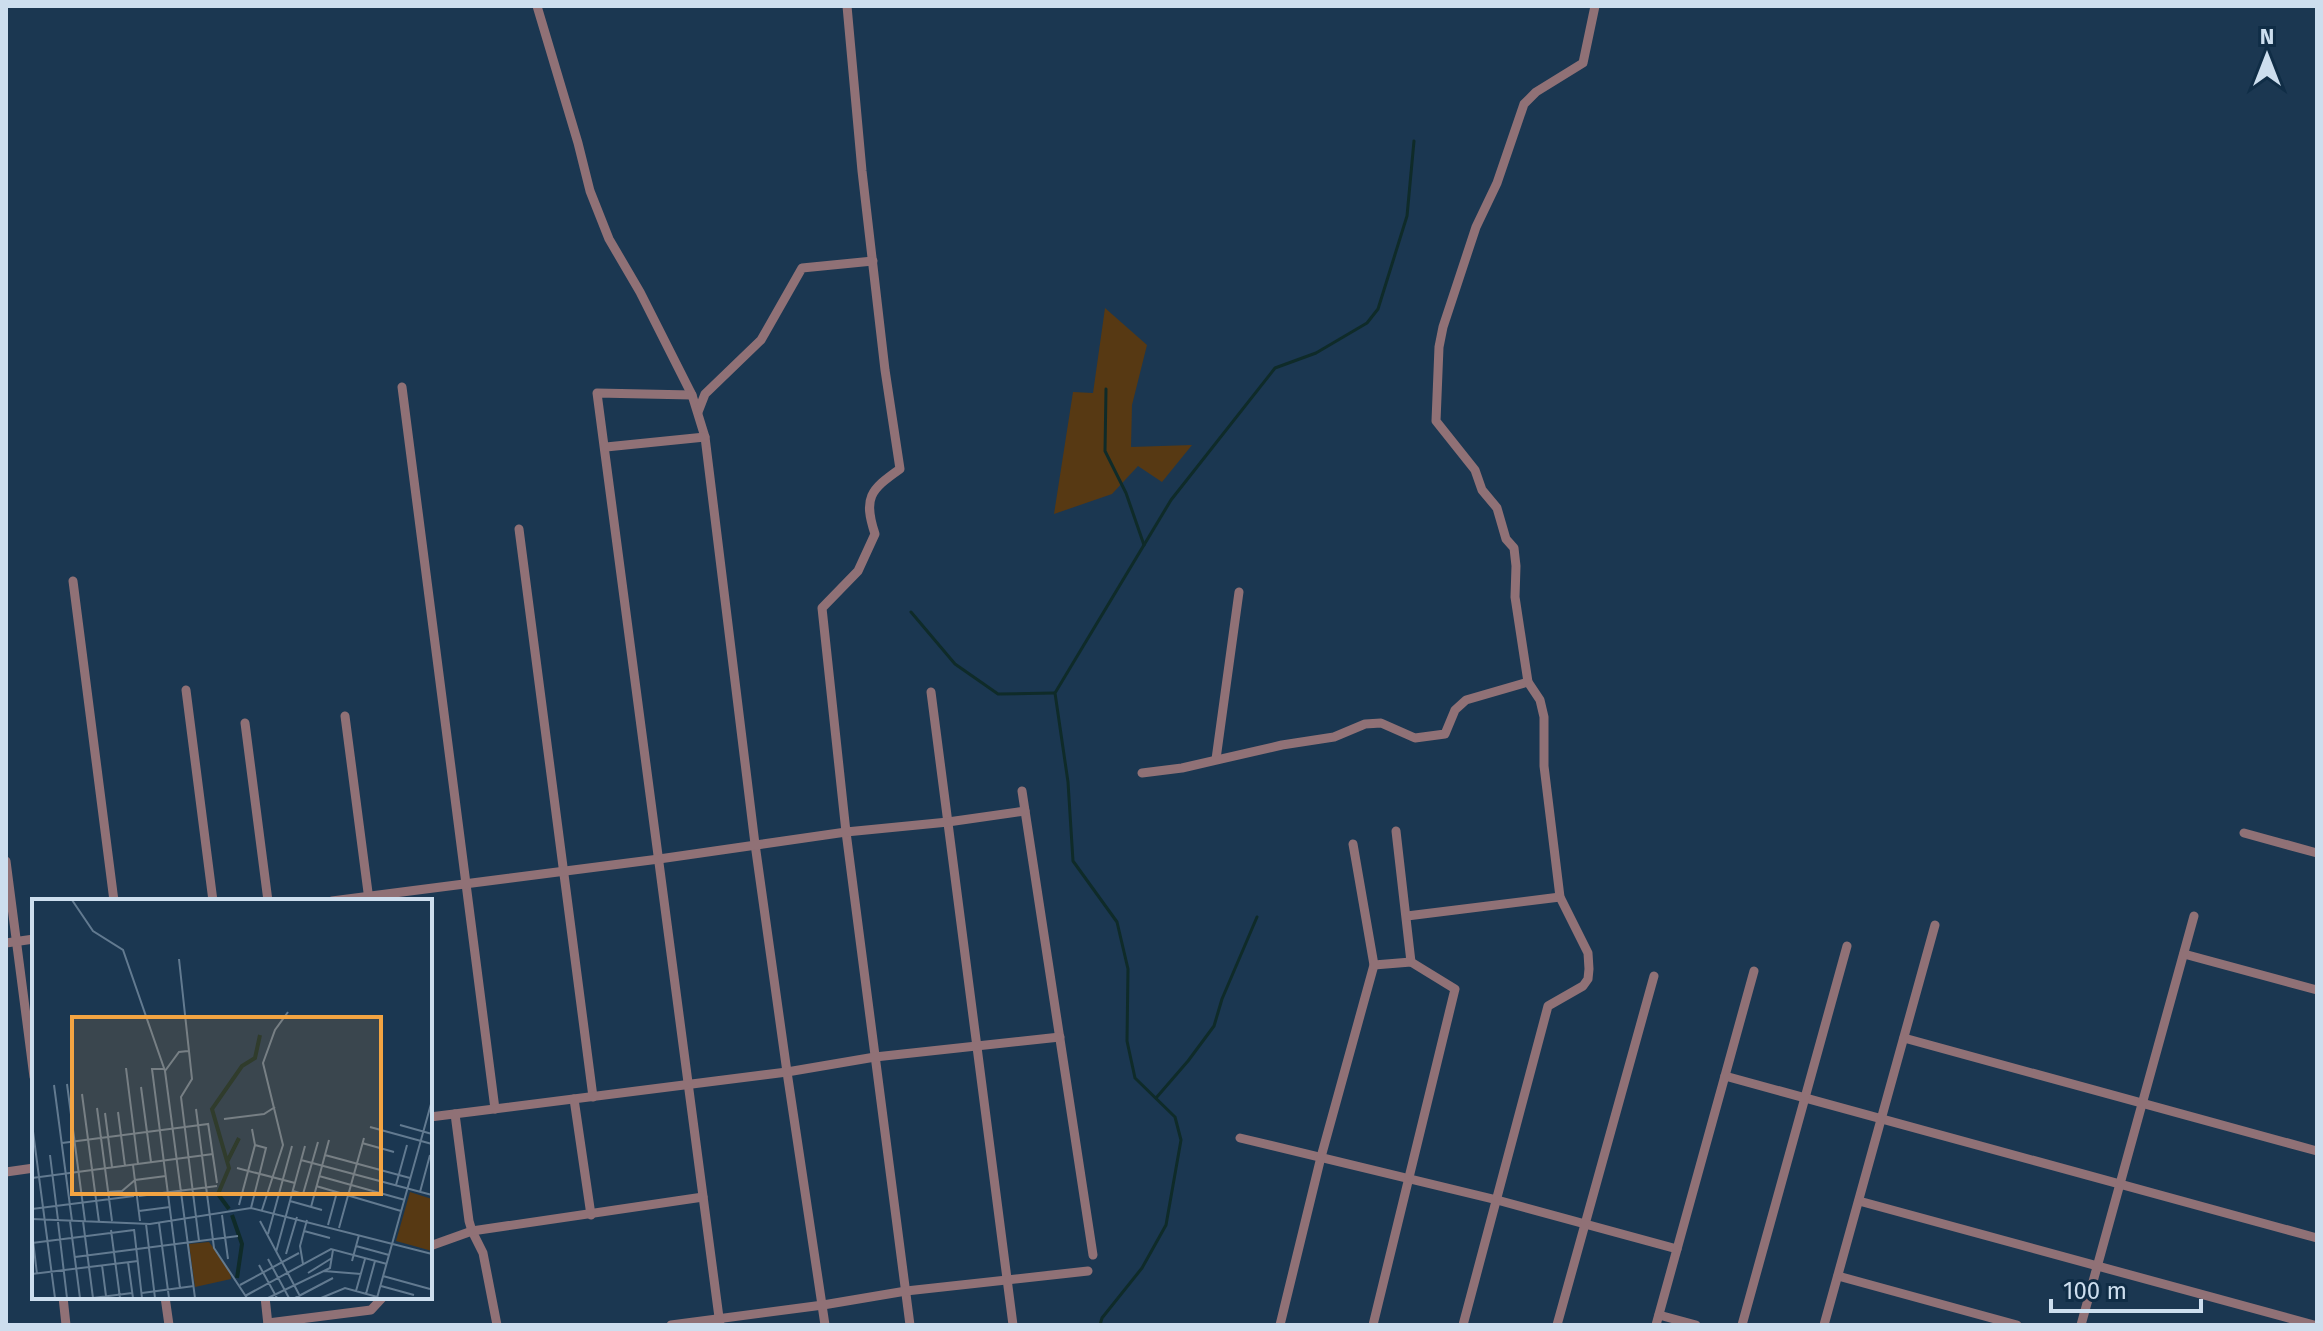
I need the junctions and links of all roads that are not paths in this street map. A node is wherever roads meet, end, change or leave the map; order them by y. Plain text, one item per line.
1 (537, 6) edge
2 (847, 6) edge
3 (1595, 6) edge
4 (873, 261) junction
5 (402, 387) dead end
6 (692, 395) junction
7 (698, 412) junction
8 (705, 437) junction
9 (606, 447) junction
10 (519, 529) dead end
11 (73, 581) dead end
12 (1239, 592) dead end
13 (1528, 682) junction
14 (186, 690) dead end
15 (931, 692) dead end
16 (345, 716) dead end
17 (245, 723) dead end
18 (1216, 759) junction
19 (1142, 773) dead end
20 (1022, 791) dead end
21 (1025, 811) junction
22 (948, 822) junction
23 (1396, 831) dead end
24 (846, 832) junction
25 (2244, 833) dead end
26 (755, 844) junction
27 (1353, 844) dead end
28 (2317, 853) edge
29 (659, 859) junction
30 (6, 861) edge
31 (563, 871) junction
32 (466, 884) junction
33 (1560, 897) junction
34 (114, 899) edge
35 (213, 899) edge
36 (268, 899) edge
37 (368, 899) edge
38 (1407, 916) junction
39 (2194, 916) dead end
40 (1935, 925) dead end
41 (32, 939) edge
42 (11, 942) edge
43 (1847, 946) dead end
44 (2184, 954) junction
45 (1411, 962) junction
46 (1374, 965) junction
47 (1754, 971) dead end
48 (1654, 976) dead end
49 (2317, 990) edge
50 (1060, 1037) junction
51 (1904, 1038) junction
52 (977, 1047) junction
53 (875, 1057) junction
54 (32, 1065) edge
55 (787, 1072) junction
56 (1725, 1076) junction
57 (688, 1084) junction
58 (593, 1097) junction
59 (1805, 1098) junction
60 (574, 1099) junction
61 (2143, 1103) junction
62 (495, 1109) junction
63 (455, 1114) junction
64 (432, 1117) edge
65 (1881, 1119) junction
66 (1240, 1138) dead end
67 (2317, 1151) edge
68 (1321, 1157) junction
69 (32, 1168) edge
70 (6, 1172) edge
71 (1408, 1179) junction
72 (2120, 1184) junction
73 (703, 1197) junction
74 (1497, 1200) junction
75 (1859, 1201) junction
76 (591, 1215) junction
77 (1585, 1224) junction
78 (472, 1231) junction
79 (2317, 1238) edge
80 (432, 1245) edge
81 (1677, 1249) junction
82 (1093, 1255) dead end
83 (2098, 1266) junction
84 (1088, 1271) dead end
85 (1838, 1276) junction
86 (1008, 1282) junction
87 (906, 1291) junction
88 (63, 1299) edge
89 (165, 1299) edge
90 (265, 1299) edge
91 (381, 1299) edge
92 (823, 1305) junction
93 (1658, 1320) edge
94 (719, 1322) edge
95 (1995, 1322) edge
96 (268, 1324) edge
97 (66, 1325) edge
98 (169, 1325) edge
99 (497, 1325) edge
100 (671, 1325) edge
101 (825, 1325) edge
102 (910, 1325) edge
103 (1013, 1325) edge
104 (1280, 1325) edge
105 (1373, 1325) edge
106 (1463, 1325) edge
107 (1557, 1325) edge
108 (1696, 1325) edge
109 (1742, 1325) edge
110 (1824, 1325) edge
111 (2017, 1325) edge
112 (2081, 1325) edge
113 (2314, 1325) edge

1 - 6 street
2 - 4 street
3 - 13 street
4 - 7 street
4 - 24 street
5 - 32 street
6 - 7 street
6 - 9 street
7 - 8 street
8 - 9 street
8 - 26 street
9 - 29 street
10 - 31 street
11 - 34 street
12 - 18 street
13 - 18 street
13 - 33 street
14 - 35 street
15 - 22 street
16 - 37 street
17 - 36 street
18 - 19 street
20 - 21 street
21 - 22 street
21 - 50 street
22 - 24 street
22 - 52 street
23 - 38 street
24 - 26 street
24 - 53 street
25 - 28 street
26 - 29 street
26 - 55 street
27 - 46 street
29 - 31 street
29 - 57 street
30 - 42 street
31 - 32 street
31 - 58 street
32 - 37 street
32 - 62 street
33 - 38 street
33 - 74 street
38 - 45 street
39 - 44 street
40 - 51 street
41 - 42 street
42 - 54 street
43 - 59 street
44 - 49 street
44 - 61 street
45 - 46 street
45 - 71 street
46 - 68 street
47 - 56 street
48 - 77 street
50 - 52 street
50 - 82 street
51 - 61 street
51 - 65 street
52 - 53 street
52 - 86 street
53 - 55 street
53 - 87 street
55 - 57 street
55 - 92 street
56 - 59 street
56 - 81 street
57 - 58 street
57 - 73 street
58 - 60 street
59 - 65 street
59 - 109 street
60 - 62 street
60 - 76 street
61 - 67 street
61 - 72 street
62 - 63 street
63 - 64 street
63 - 78 street
65 - 72 street
65 - 75 street
66 - 68 street
68 - 71 street
68 - 104 street
69 - 70 street
71 - 74 street
71 - 105 street
72 - 79 street
72 - 83 street
73 - 76 street
73 - 94 street
74 - 77 street
74 - 106 street
75 - 83 street
75 - 85 street
76 - 78 street
77 - 81 street
77 - 107 street
78 - 80 street
78 - 99 street
81 - 93 street
83 - 112 street
83 - 113 street
84 - 86 street
85 - 95 street
85 - 110 street
86 - 87 street
86 - 103 street
87 - 92 street
87 - 102 street
88 - 97 street
89 - 98 street
90 - 96 street
91 - 96 street
92 - 94 street
92 - 101 street
93 - 108 street
94 - 100 street
95 - 111 street

